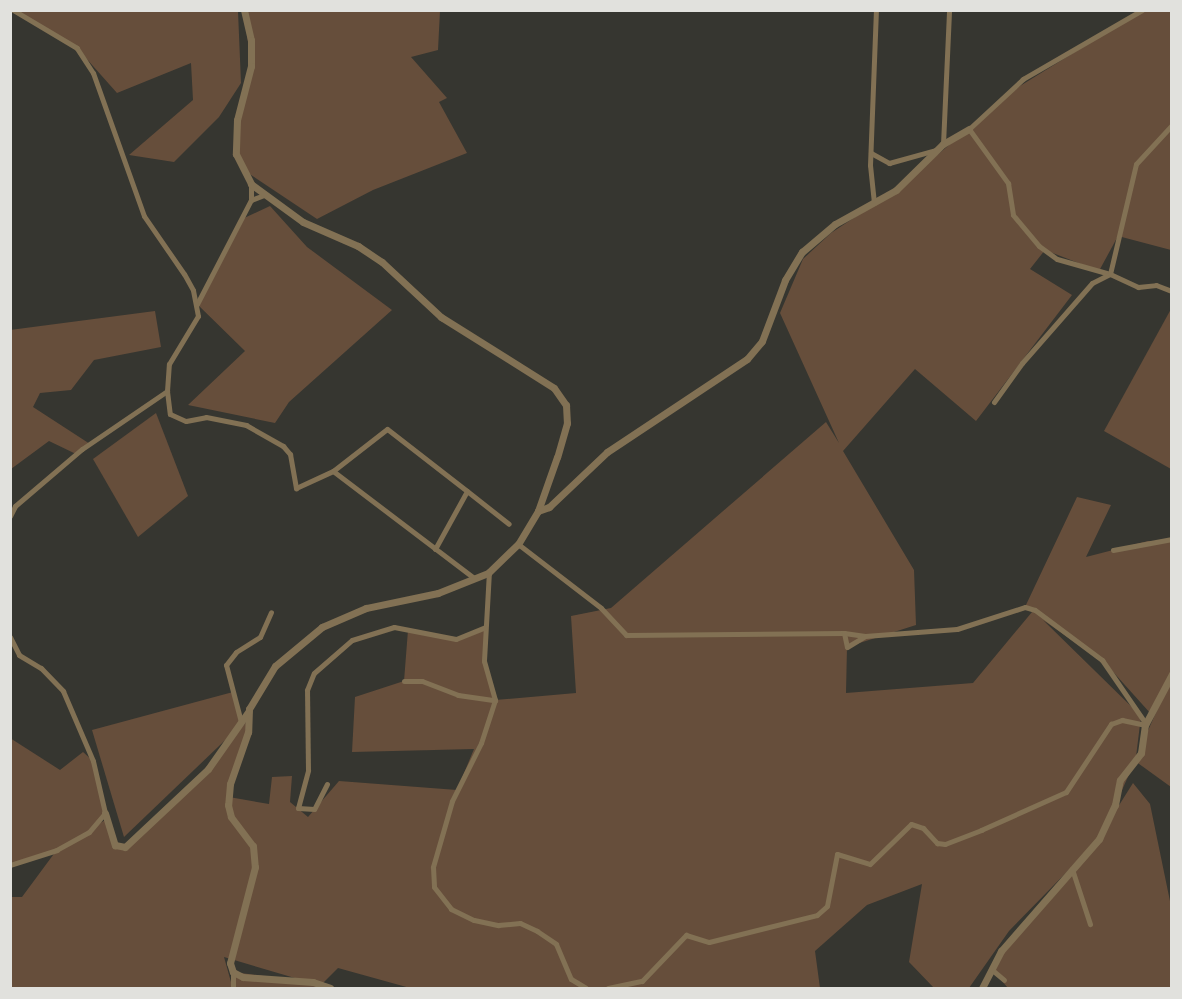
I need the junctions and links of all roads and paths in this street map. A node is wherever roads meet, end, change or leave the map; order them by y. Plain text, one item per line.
1 (13, 10) edge
2 (244, 10) edge
3 (876, 10) edge
4 (950, 10) edge
5 (1142, 10) edge
6 (1172, 125) edge
7 (969, 129) junction
8 (943, 144) junction
9 (936, 150) junction
10 (871, 153) junction
11 (251, 184) junction
12 (264, 195) junction
13 (251, 200) junction
14 (874, 203) junction
15 (1110, 274) junction
16 (1172, 291) edge
17 (197, 304) junction
18 (167, 391) junction
19 (994, 402) dead end
20 (333, 471) junction
21 (467, 491) junction
22 (538, 511) junction
23 (10, 516) edge
24 (509, 524) dead end
25 (1172, 539) edge
26 (518, 544) junction
27 (435, 549) junction
28 (1113, 550) dead end
29 (489, 572) junction
30 (474, 578) junction
31 (271, 612) dead end
32 (485, 627) junction
33 (844, 633) junction
34 (865, 636) junction
35 (10, 637) edge
36 (1172, 674) edge
37 (404, 681) dead end
38 (495, 700) junction
39 (249, 710) junction
40 (242, 724) junction
41 (1146, 725) junction
42 (327, 784) dead end
43 (105, 813) junction
44 (10, 864) edge
45 (1072, 869) junction
46 (1090, 924) dead end
47 (991, 969) junction
48 (233, 972) junction
49 (1004, 980) dead end
50 (233, 988) edge
51 (330, 988) edge
52 (586, 988) edge
53 (608, 988) edge
54 (982, 988) edge

1 - 17 street
2 - 11 street
3 - 10 street
4 - 8 street
5 - 7 street
6 - 15 street
7 - 8 street
7 - 15 street
8 - 9 street
9 - 10 street
9 - 14 street
10 - 14 street
11 - 12 street
11 - 13 street
12 - 13 street
12 - 22 street
13 - 17 street
14 - 22 street
15 - 16 street
15 - 19 street
17 - 18 street
18 - 20 street
18 - 23 street
20 - 21 street
20 - 27 street
21 - 24 street
21 - 27 street
22 - 26 street
25 - 28 street
26 - 29 street
26 - 33 street
27 - 30 street
29 - 30 street
29 - 32 street
30 - 39 street
31 - 40 street
32 - 38 street
32 - 42 street
33 - 34 street
33 - 34 street
34 - 41 street
35 - 43 street
36 - 41 street
37 - 38 street
38 - 52 street
39 - 40 street
39 - 48 street
40 - 43 street
41 - 45 street
41 - 53 street
43 - 44 street
45 - 46 street
45 - 47 street
47 - 49 street
47 - 54 street
48 - 50 street
48 - 51 street

